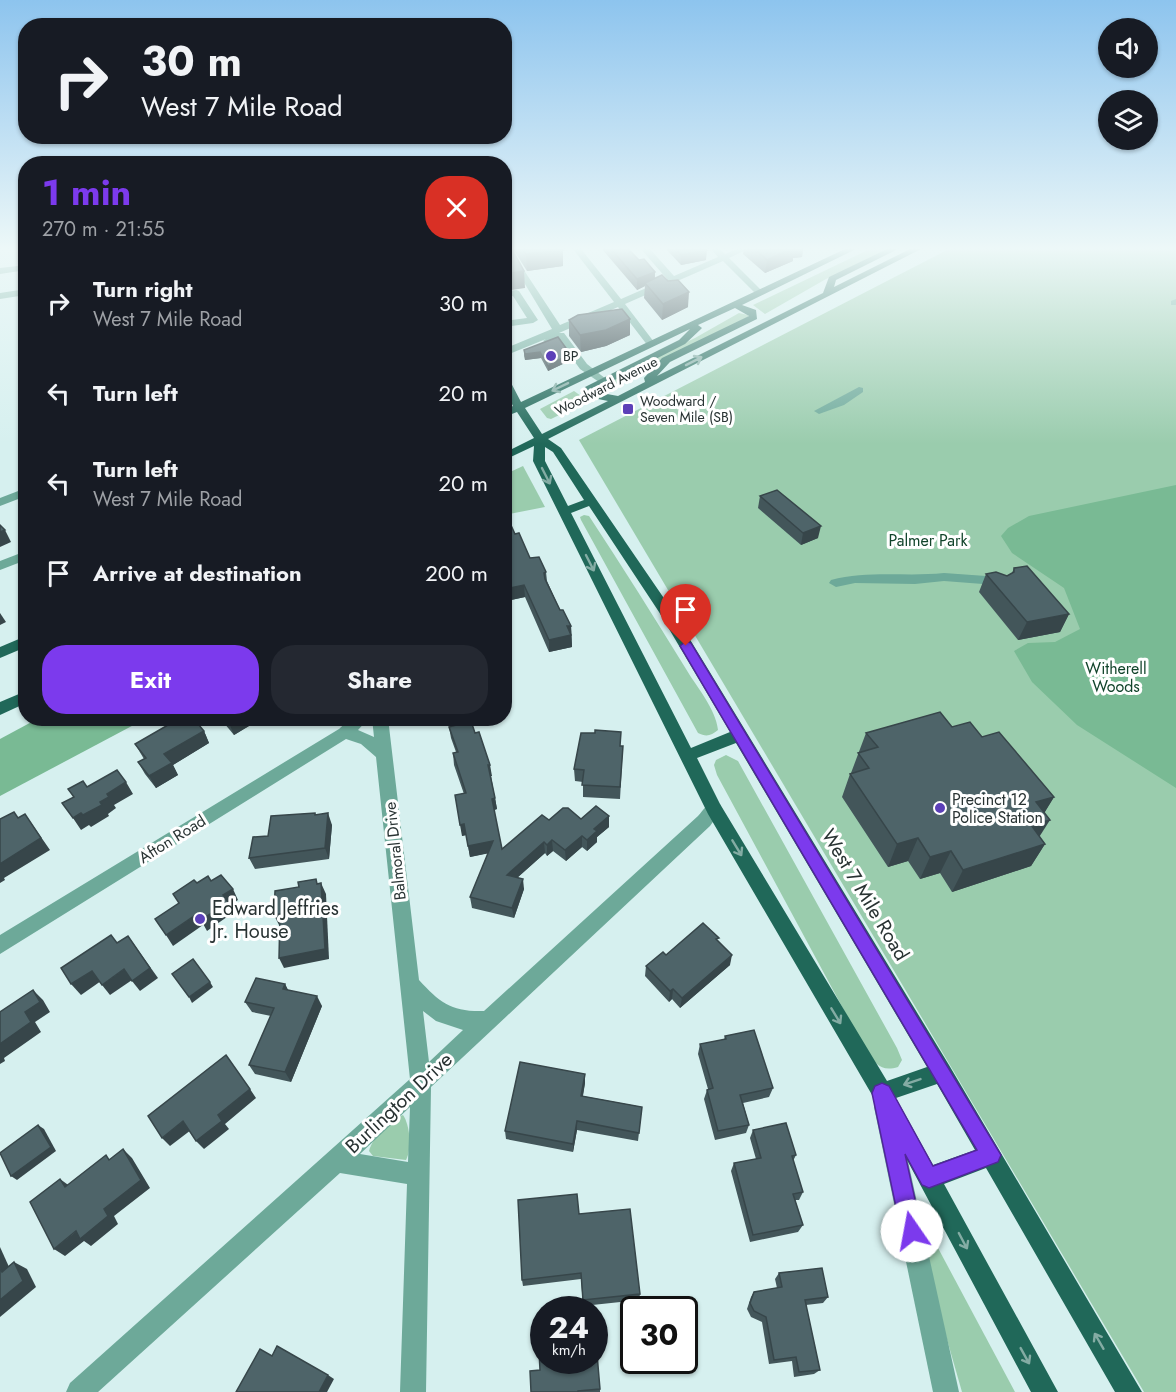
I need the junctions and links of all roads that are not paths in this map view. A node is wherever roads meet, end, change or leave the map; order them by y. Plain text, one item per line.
1 (529, 314) edge
2 (548, 314) edge
3 (593, 314) edge
4 (628, 314) edge
5 (716, 314) edge
6 (753, 314) edge
7 (789, 314) edge
8 (708, 318) junction
9 (512, 322) edge
10 (558, 330) junction
11 (651, 344) junction
12 (512, 350) edge
13 (512, 357) edge
14 (589, 374) junction
15 (602, 381) junction
16 (641, 387) junction
17 (859, 390) dead end
18 (512, 394) edge
19 (619, 399) junction
20 (519, 407) junction
21 (512, 410) edge
22 (819, 411) dead end
23 (540, 439) junction
24 (512, 453) edge
25 (18, 494) edge
26 (592, 501) junction
27 (0, 502) edge
28 (564, 511) junction
29 (18, 558) edge
30 (0, 566) edge
31 (836, 583) dead end
32 (998, 588) edge
33 (18, 645) edge
34 (0, 653) edge
35 (18, 700) edge
36 (0, 709) edge
37 (353, 726) edge
38 (381, 726) edge
39 (344, 734) junction
40 (740, 735) junction
41 (384, 755) junction
42 (686, 756) junction
43 (714, 809) junction
44 (0, 945) edge
45 (410, 984) junction
46 (486, 1022) junction
47 (942, 1072) junction
48 (421, 1082) junction
49 (882, 1093) junction
50 (991, 1155) junction
51 (336, 1161) junction
52 (419, 1175) junction
53 (929, 1178) junction
54 (79, 1392) edge
55 (413, 1392) edge
56 (946, 1392) edge
57 (1045, 1392) edge
58 (1129, 1392) edge

1 - 9 street
2 - 10 street
3 - 10 street
4 - 11 street
5 - 8 main road, Woodward Avenue
6 - 16 main road
16 -> 7 main road, Woodward Avenue
8 - 11 main road, Woodward Avenue
8 - 15 main road
10 - 12 street
11 - 14 main road, Woodward Avenue
13 - 14 street
14 - 15 street
14 -> 20 main road, Woodward Avenue
15 - 19 main road
16 - 19 main road, Woodward Avenue
17 - 22 street
18 - 20 main road, West 7 Mile Road
19 - 23 main road, Woodward Avenue
20 - 21 main road, Woodward Avenue
20 - 23 main road, West 7 Mile Road
23 - 24 main road, Woodward Avenue
23 - 26 main road, West 7 Mile Road
23 -> 28 main road, West 7 Mile Road
25 - 27 street
26 - 28 main road
26 - 40 main road, West 7 Mile Road
28 -> 42 main road, West 7 Mile Road
29 - 30 street
31 - 32 street
33 - 34 main road
35 - 36 main road
37 - 39 street, Afton Road
38 - 41 street, Balmoral Drive
39 - 41 street
39 - 44 street, Afton Road
40 - 42 main road
40 - 47 main road, West 7 Mile Road
41 - 45 street, Balmoral Drive
42 - 43 main road, West 7 Mile Road
43 - 46 street, Burlington Drive
43 -> 49 main road, West 7 Mile Road
45 - 46 street
45 - 48 street, Balmoral Drive
46 - 48 street, Burlington Drive
47 -> 49 main road
47 - 50 main road, West 7 Mile Road
48 - 51 street, Burlington Drive
48 - 52 street, Balmoral Drive
49 - 53 main road, West 7 Mile Road
49 - 56 street
50 - 53 main road
58 -> 50 main road, West 7 Mile Road
51 - 52 street
51 - 54 street, Burlington Drive
52 - 55 street, Balmoral Drive
53 -> 57 main road, West 7 Mile Road

